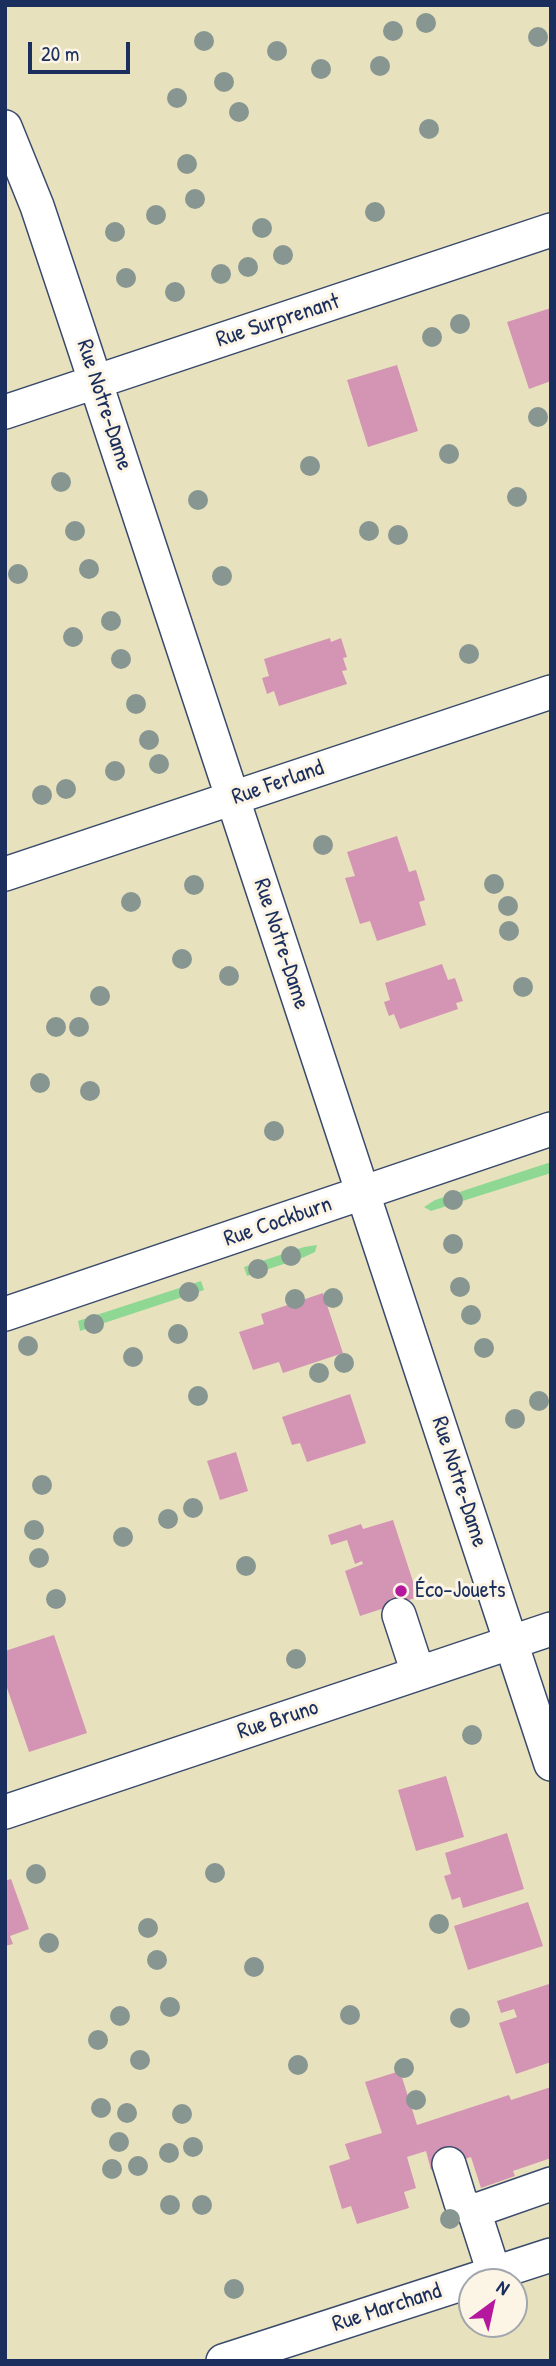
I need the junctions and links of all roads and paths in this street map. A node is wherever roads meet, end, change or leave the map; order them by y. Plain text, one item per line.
1 (5, 127) edge
2 (551, 230) edge
3 (95, 383) junction
4 (5, 412) edge
5 (551, 692) edge
6 (233, 798) junction
7 (5, 874) edge
8 (551, 1129) edge
9 (362, 1193) junction
10 (5, 1314) edge
11 (399, 1615) dead end
12 (551, 1629) edge
13 (512, 1643) junction
14 (418, 1674) junction
15 (551, 1763) edge
16 (5, 1812) edge
17 (449, 2164) dead end
18 (551, 2185) edge
19 (474, 2211) junction
20 (551, 2255) edge
21 (492, 2268) edge
22 (510, 2268) edge
23 (458, 2285) edge
24 (223, 2361) edge

1 - 3 street, Rue Notre-Dame
2 - 3 street, Rue Surprenant
3 - 4 street, Rue Surprenant
3 - 6 street, Rue Notre-Dame
5 - 6 street, Rue Ferland
6 - 7 street, Rue Ferland
6 - 9 street, Rue Notre-Dame
8 - 9 street, Rue Cockburn
9 - 10 street, Rue Cockburn
9 - 13 street, Rue Notre-Dame
11 - 14 street
12 - 13 street, Rue Bruno
13 - 14 street, Rue Bruno
13 - 15 street, Rue Notre-Dame
14 - 16 street, Rue Bruno
17 - 19 street
18 - 19 street
19 - 21 street
20 - 22 street, Rue Marchand
23 - 24 street, Rue Marchand

